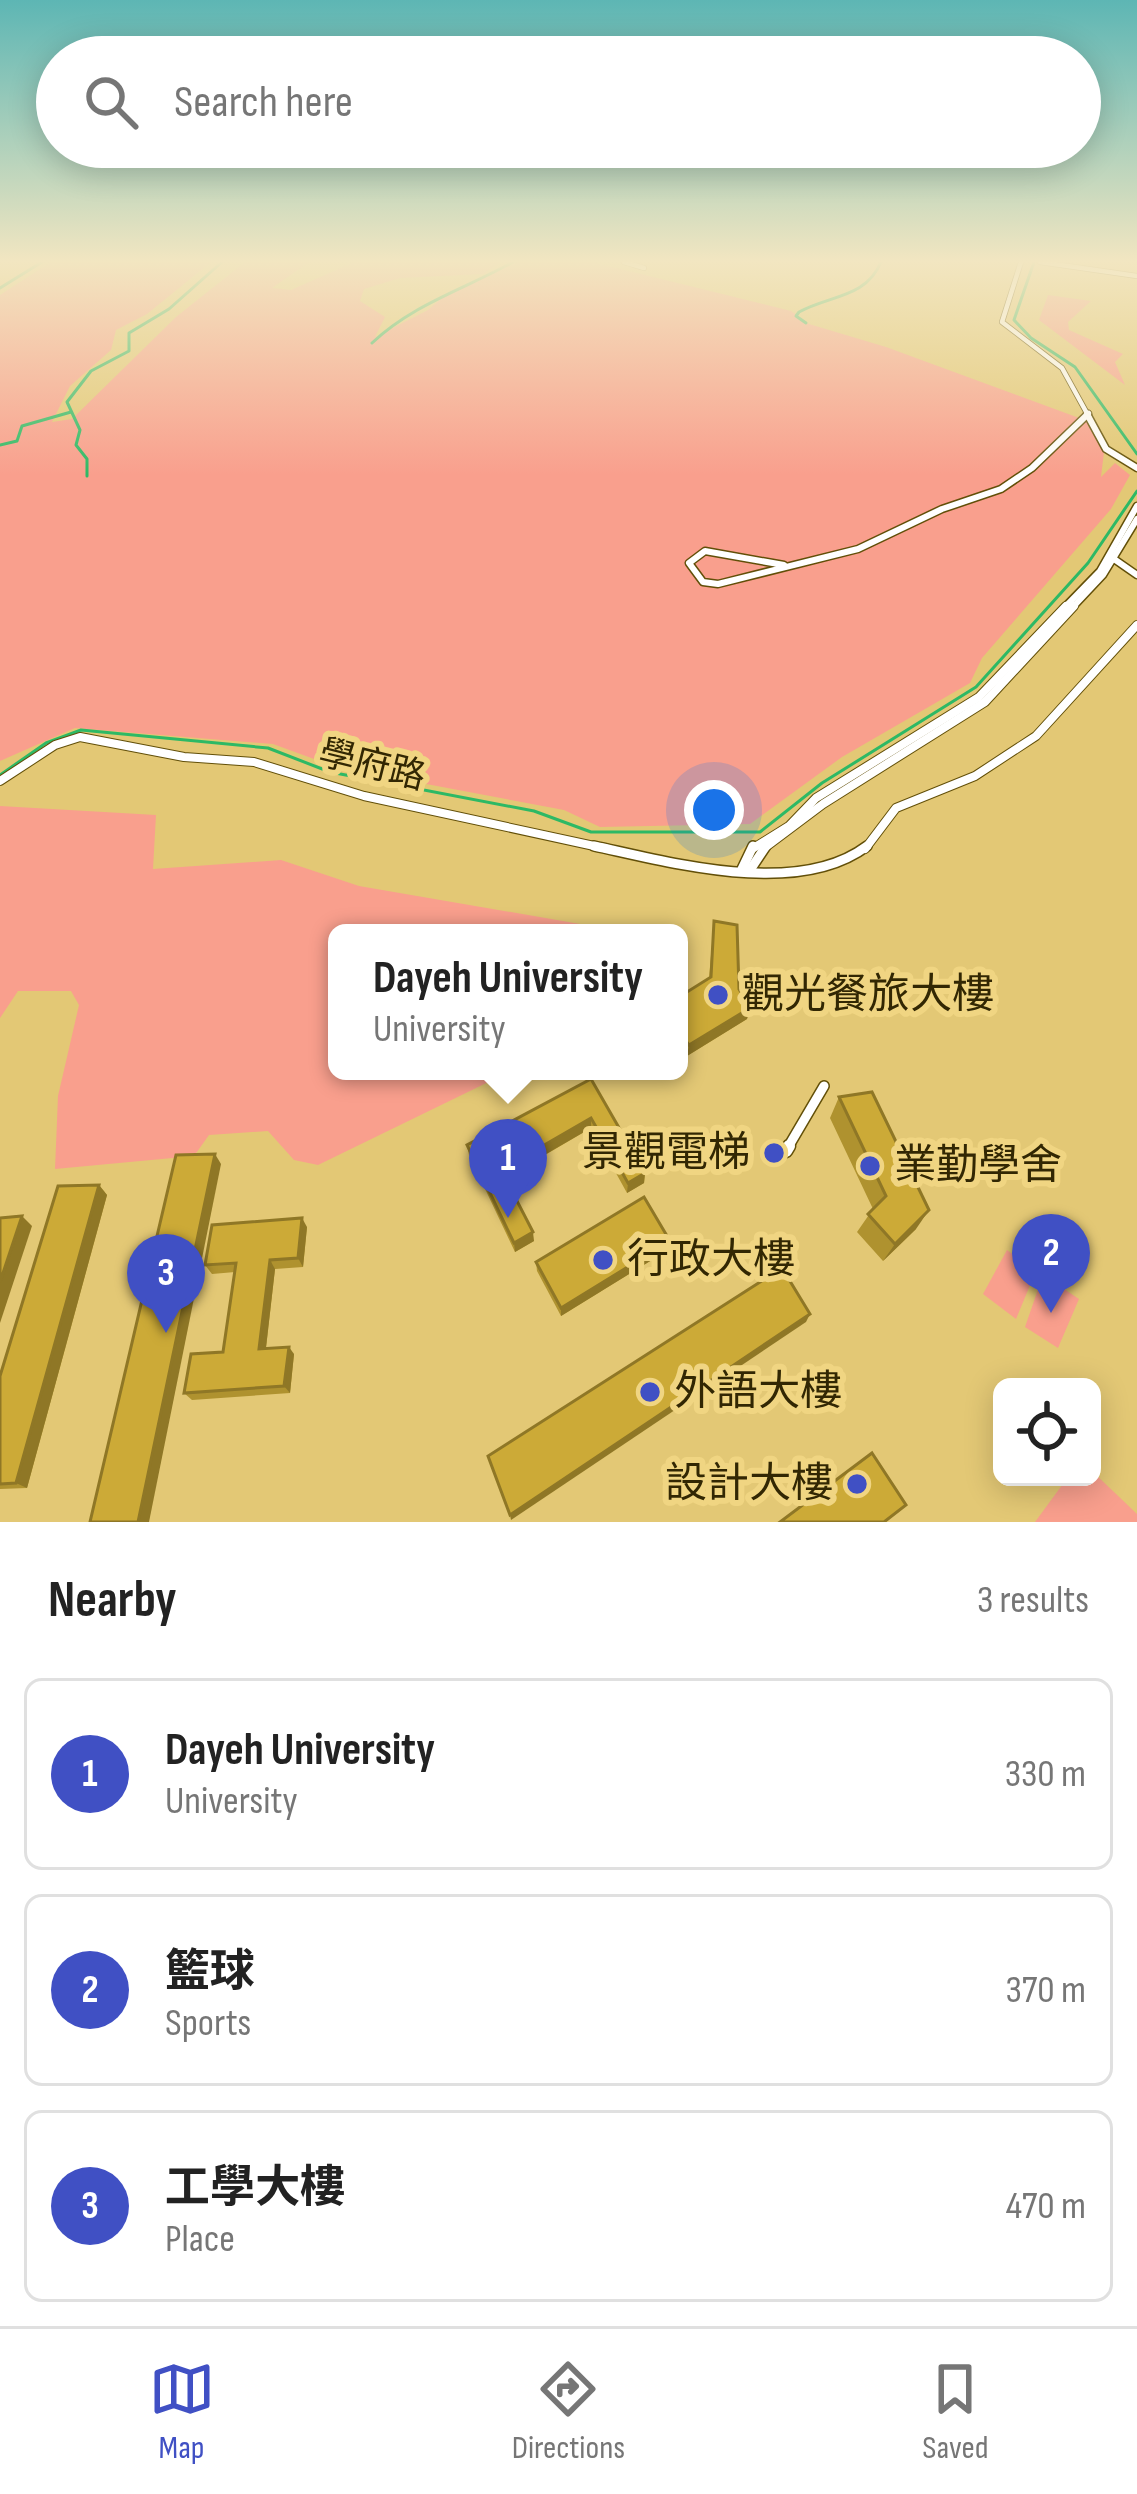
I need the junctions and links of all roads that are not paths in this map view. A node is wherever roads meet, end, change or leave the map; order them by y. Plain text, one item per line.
1 (1016, 333) edge
2 (1089, 413) junction
3 (1137, 467) edge
4 (1137, 506) edge
5 (1137, 519) edge
6 (1112, 556) junction
7 (784, 565) junction
8 (1137, 575) edge
9 (1137, 625) edge
10 (0, 781) edge
11 (746, 870) junction
12 (824, 1087) dead end
13 (786, 1151) dead end

1 - 2 street
2 - 3 street
2 - 7 street
4 - 6 street
5 - 6 street
6 - 8 street
6 - 11 street
7 - 7 street
9 - 11 street, 學府路
10 - 11 street, 學府路
12 - 13 street

